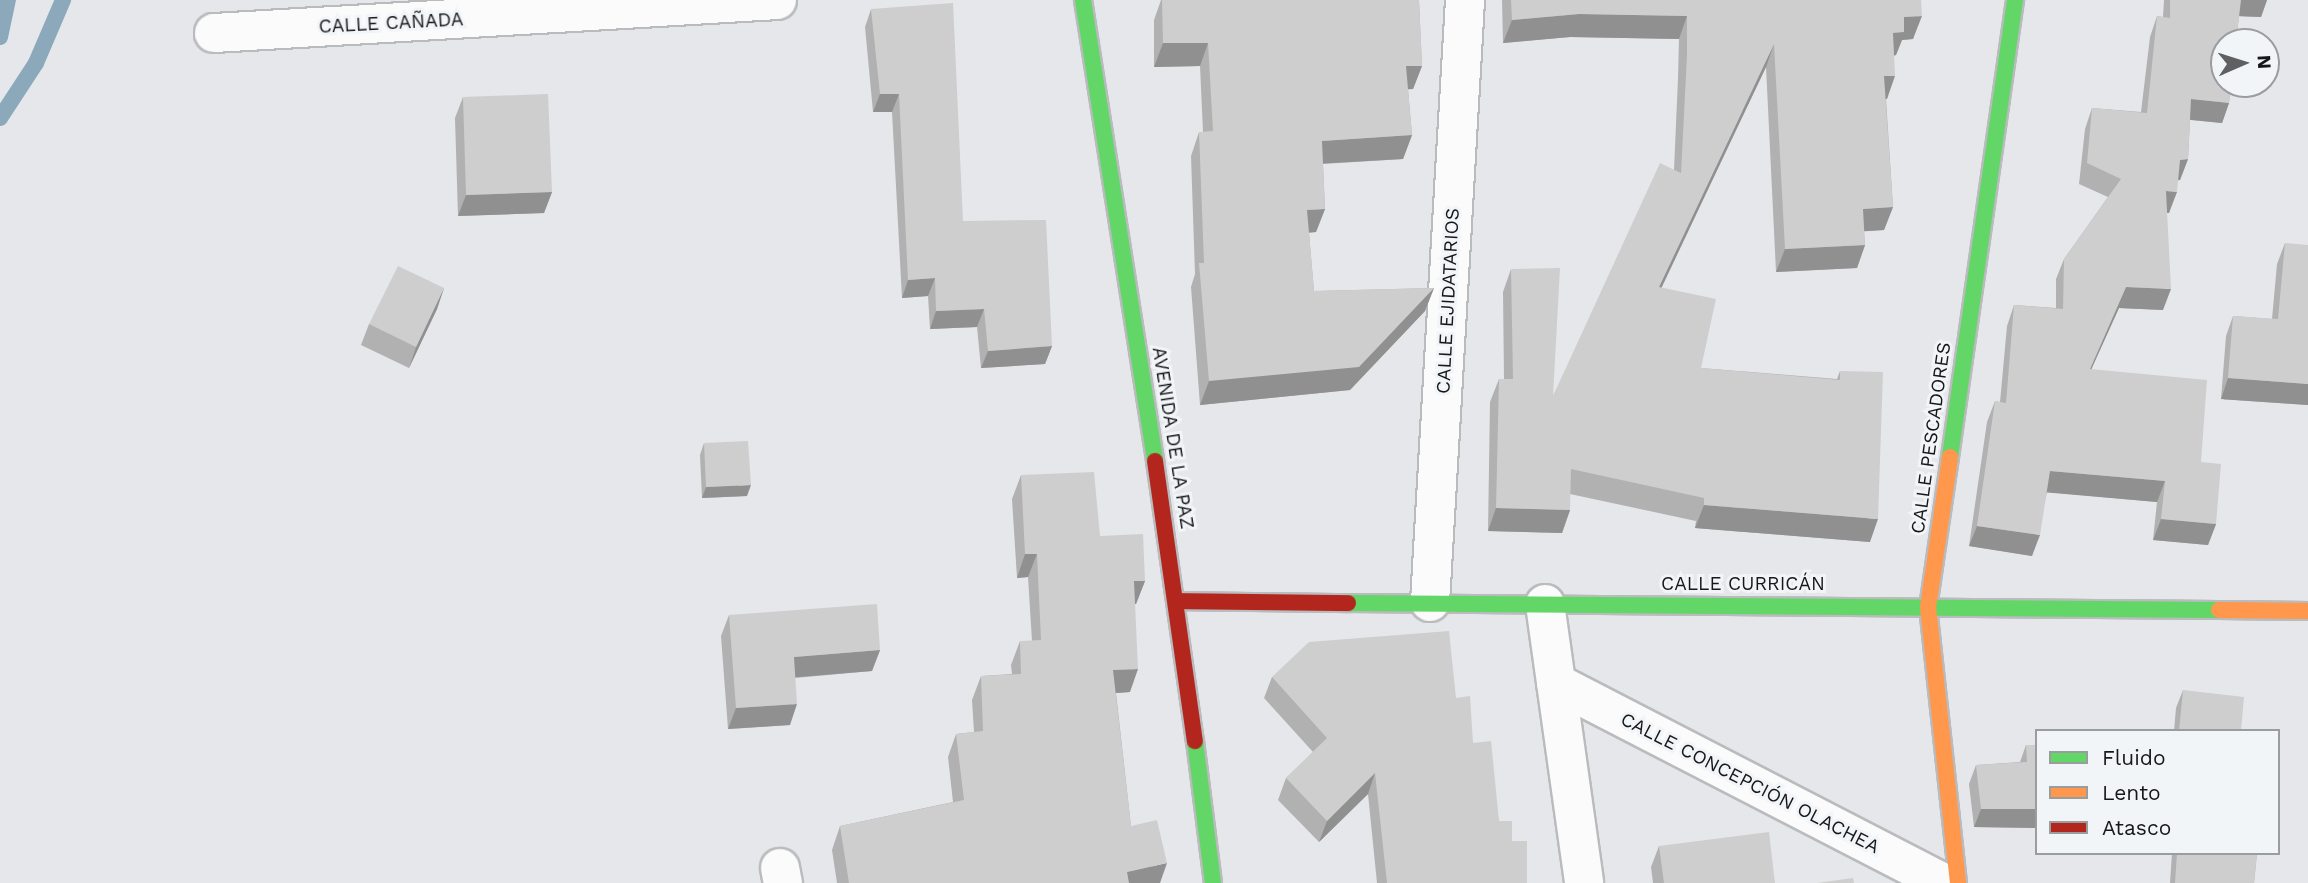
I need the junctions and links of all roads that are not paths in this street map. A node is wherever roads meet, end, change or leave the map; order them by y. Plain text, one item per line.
1 (777, 0) edge
2 (1083, 0) edge
3 (1465, 0) edge
4 (2015, 0) edge
5 (214, 33) dead end
6 (1177, 601) junction
7 (1430, 603) junction
8 (1545, 604) junction
9 (1928, 607) junction
10 (2308, 611) edge
11 (1556, 683) junction
12 (1213, 883) edge
13 (1584, 883) edge
14 (1943, 883) edge
15 (1958, 883) edge

1 - 5 street, CALLE CAÑADA
2 - 6 street, AVENIDA DE LA PAZ
3 - 7 street, CALLE EJIDATARIOS
4 - 9 street, CALLE PESCADORES
6 - 7 street, CALLE CURRICÁN
6 - 12 street, AVENIDA DE LA PAZ
7 - 8 street, CALLE CURRICÁN
8 - 9 street, CALLE CURRICÁN
8 - 11 street
9 - 10 street, CALLE CURRICÁN
9 - 15 street, CALLE PESCADORES
11 - 13 street
11 - 14 street, CALLE CONCEPCIÓN OLACHEA

